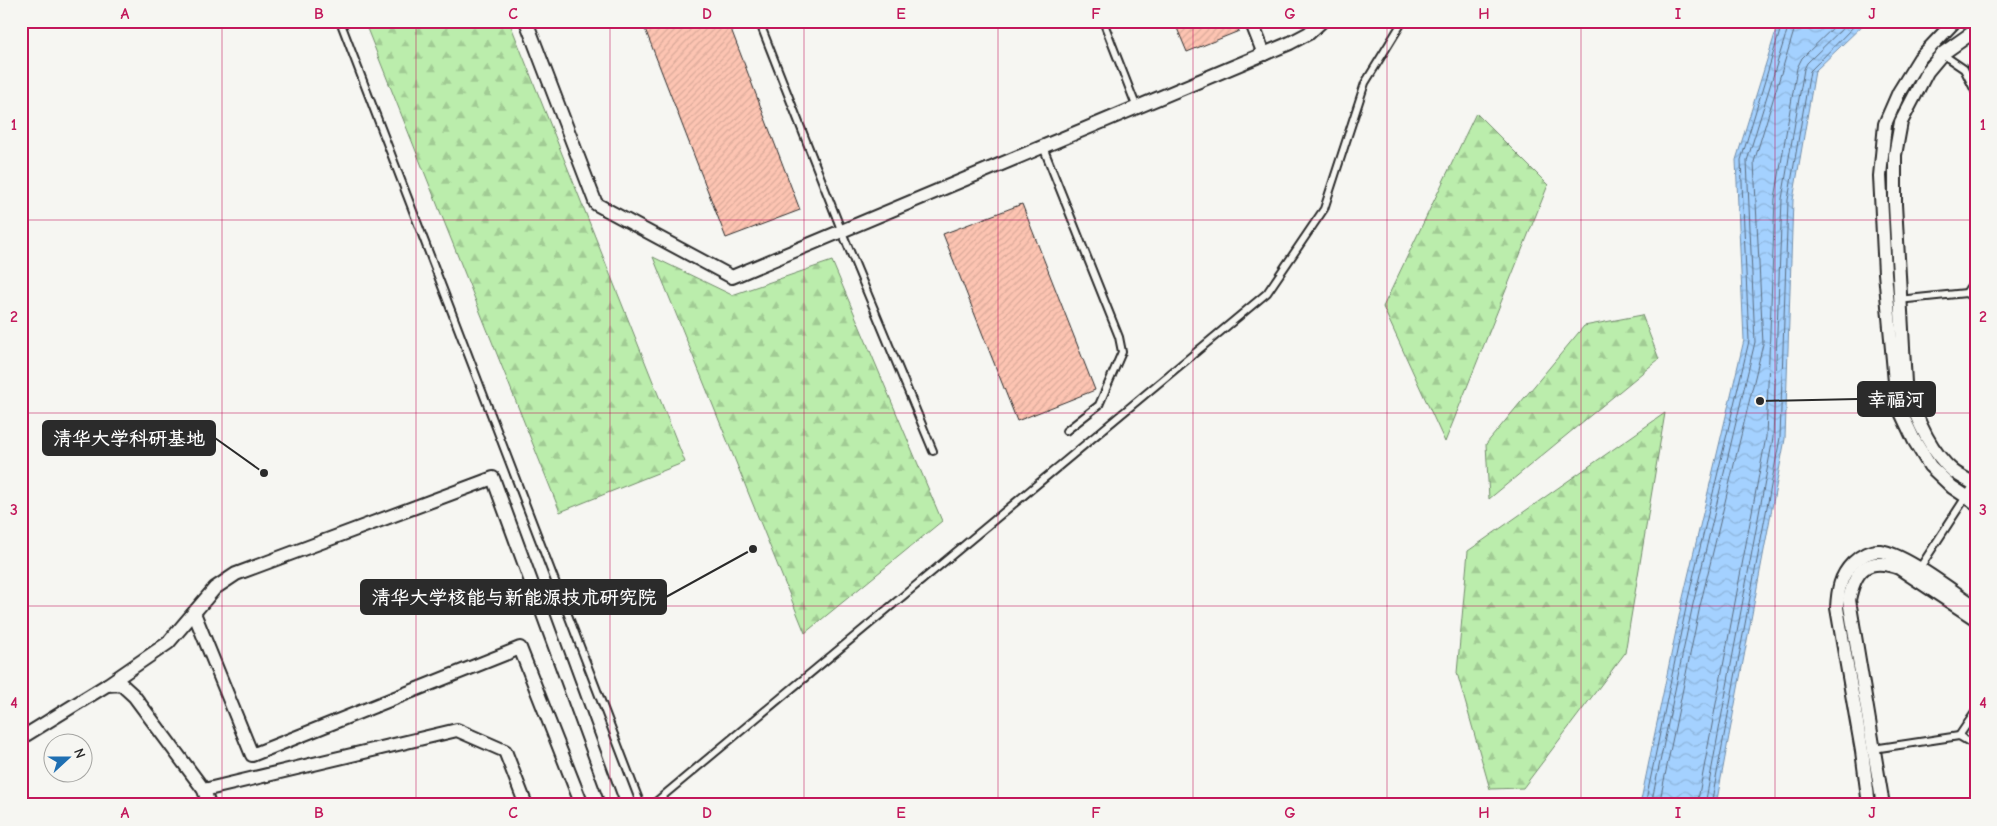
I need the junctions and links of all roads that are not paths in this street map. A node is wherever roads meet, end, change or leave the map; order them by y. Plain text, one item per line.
1 (340, 21) edge
2 (526, 21) edge
3 (759, 21) edge
4 (1103, 21) edge
5 (1251, 21) edge
6 (1322, 21) edge
7 (1403, 21) edge
8 (1955, 21) edge
9 (1976, 30) edge
10 (1264, 54) junction
11 (1942, 54) junction
12 (1976, 93) edge
13 (1137, 108) junction
14 (1043, 147) junction
15 (842, 232) junction
16 (1976, 278) edge
17 (1966, 293) junction
18 (1902, 300) junction
19 (1976, 300) edge
20 (1887, 301) junction
21 (1066, 431) dead end
22 (933, 451) dead end
23 (1975, 484) edge
24 (1971, 500) edge
25 (1916, 573) junction
26 (1976, 607) edge
27 (194, 613) junction
28 (1976, 619) edge
29 (107, 685) junction
30 (1976, 710) edge
31 (1960, 736) junction
32 (21, 738) edge
33 (1976, 746) edge
34 (1868, 750) junction
35 (204, 790) junction
36 (209, 805) edge
37 (526, 805) edge
38 (582, 805) edge
39 (613, 805) edge
40 (641, 805) edge
41 (652, 805) edge
42 (1869, 805) edge
43 (1882, 805) edge

1 - 40 lane
2 - 15 street
3 - 15 lane
4 - 13 lane
5 - 10 street
6 - 10 street
7 - 41 lane
8 - 20 street
9 - 11 street
10 - 13 street
11 - 12 lane
11 - 18 street
13 - 14 street
14 - 15 street
14 - 21 lane
15 - 22 lane
16 - 17 lane
17 - 18 lane
17 - 19 lane
18 - 20 lane
18 - 23 street
20 - 24 street
23 - 24 lane
24 - 25 lane
25 - 26 street
25 - 28 street
25 - 34 street
27 - 29 street
27 - 38 street
27 - 39 street
29 - 32 street
29 - 35 street
30 - 31 lane
31 - 33 lane
31 - 34 lane
34 - 42 street
34 - 43 street
35 - 36 street
35 - 37 street

